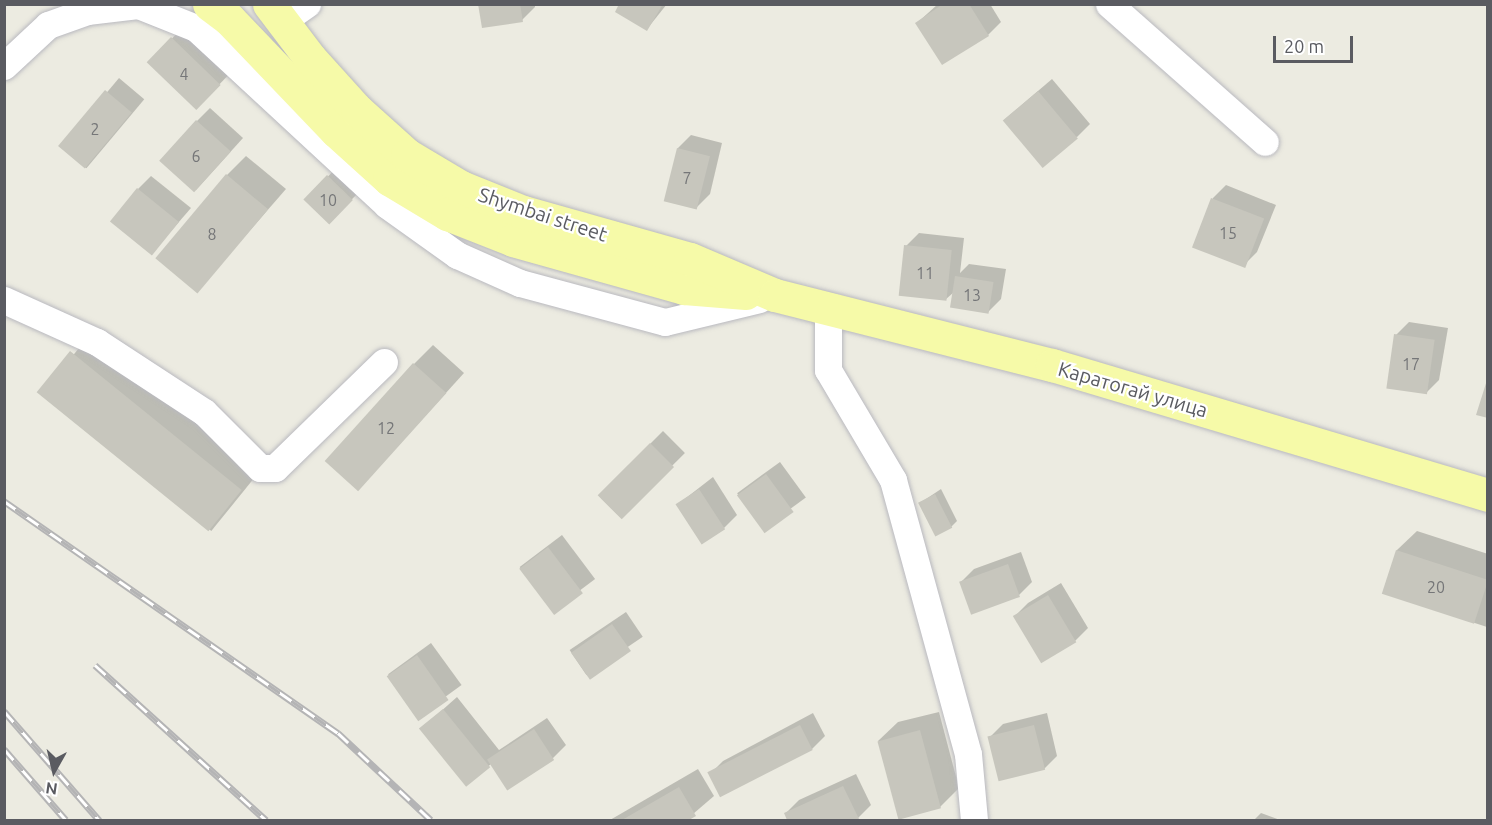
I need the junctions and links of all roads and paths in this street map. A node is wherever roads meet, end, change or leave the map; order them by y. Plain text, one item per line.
1 (209, 4) edge
2 (1109, 4) edge
3 (286, 10) edge
4 (4, 66) edge
5 (1265, 142) dead end
6 (775, 296) junction
7 (4, 300) edge
8 (828, 309) junction
9 (384, 363) dead end
10 (1488, 495) edge
11 (974, 820) edge

1 - 6 main road
2 - 5 lane
3 - 6 main road, Shymbai street
4 - 6 lane
6 - 8 main road, Каратогай улица
7 - 9 lane
8 - 10 main road, Каратогай улица
8 - 11 lane

